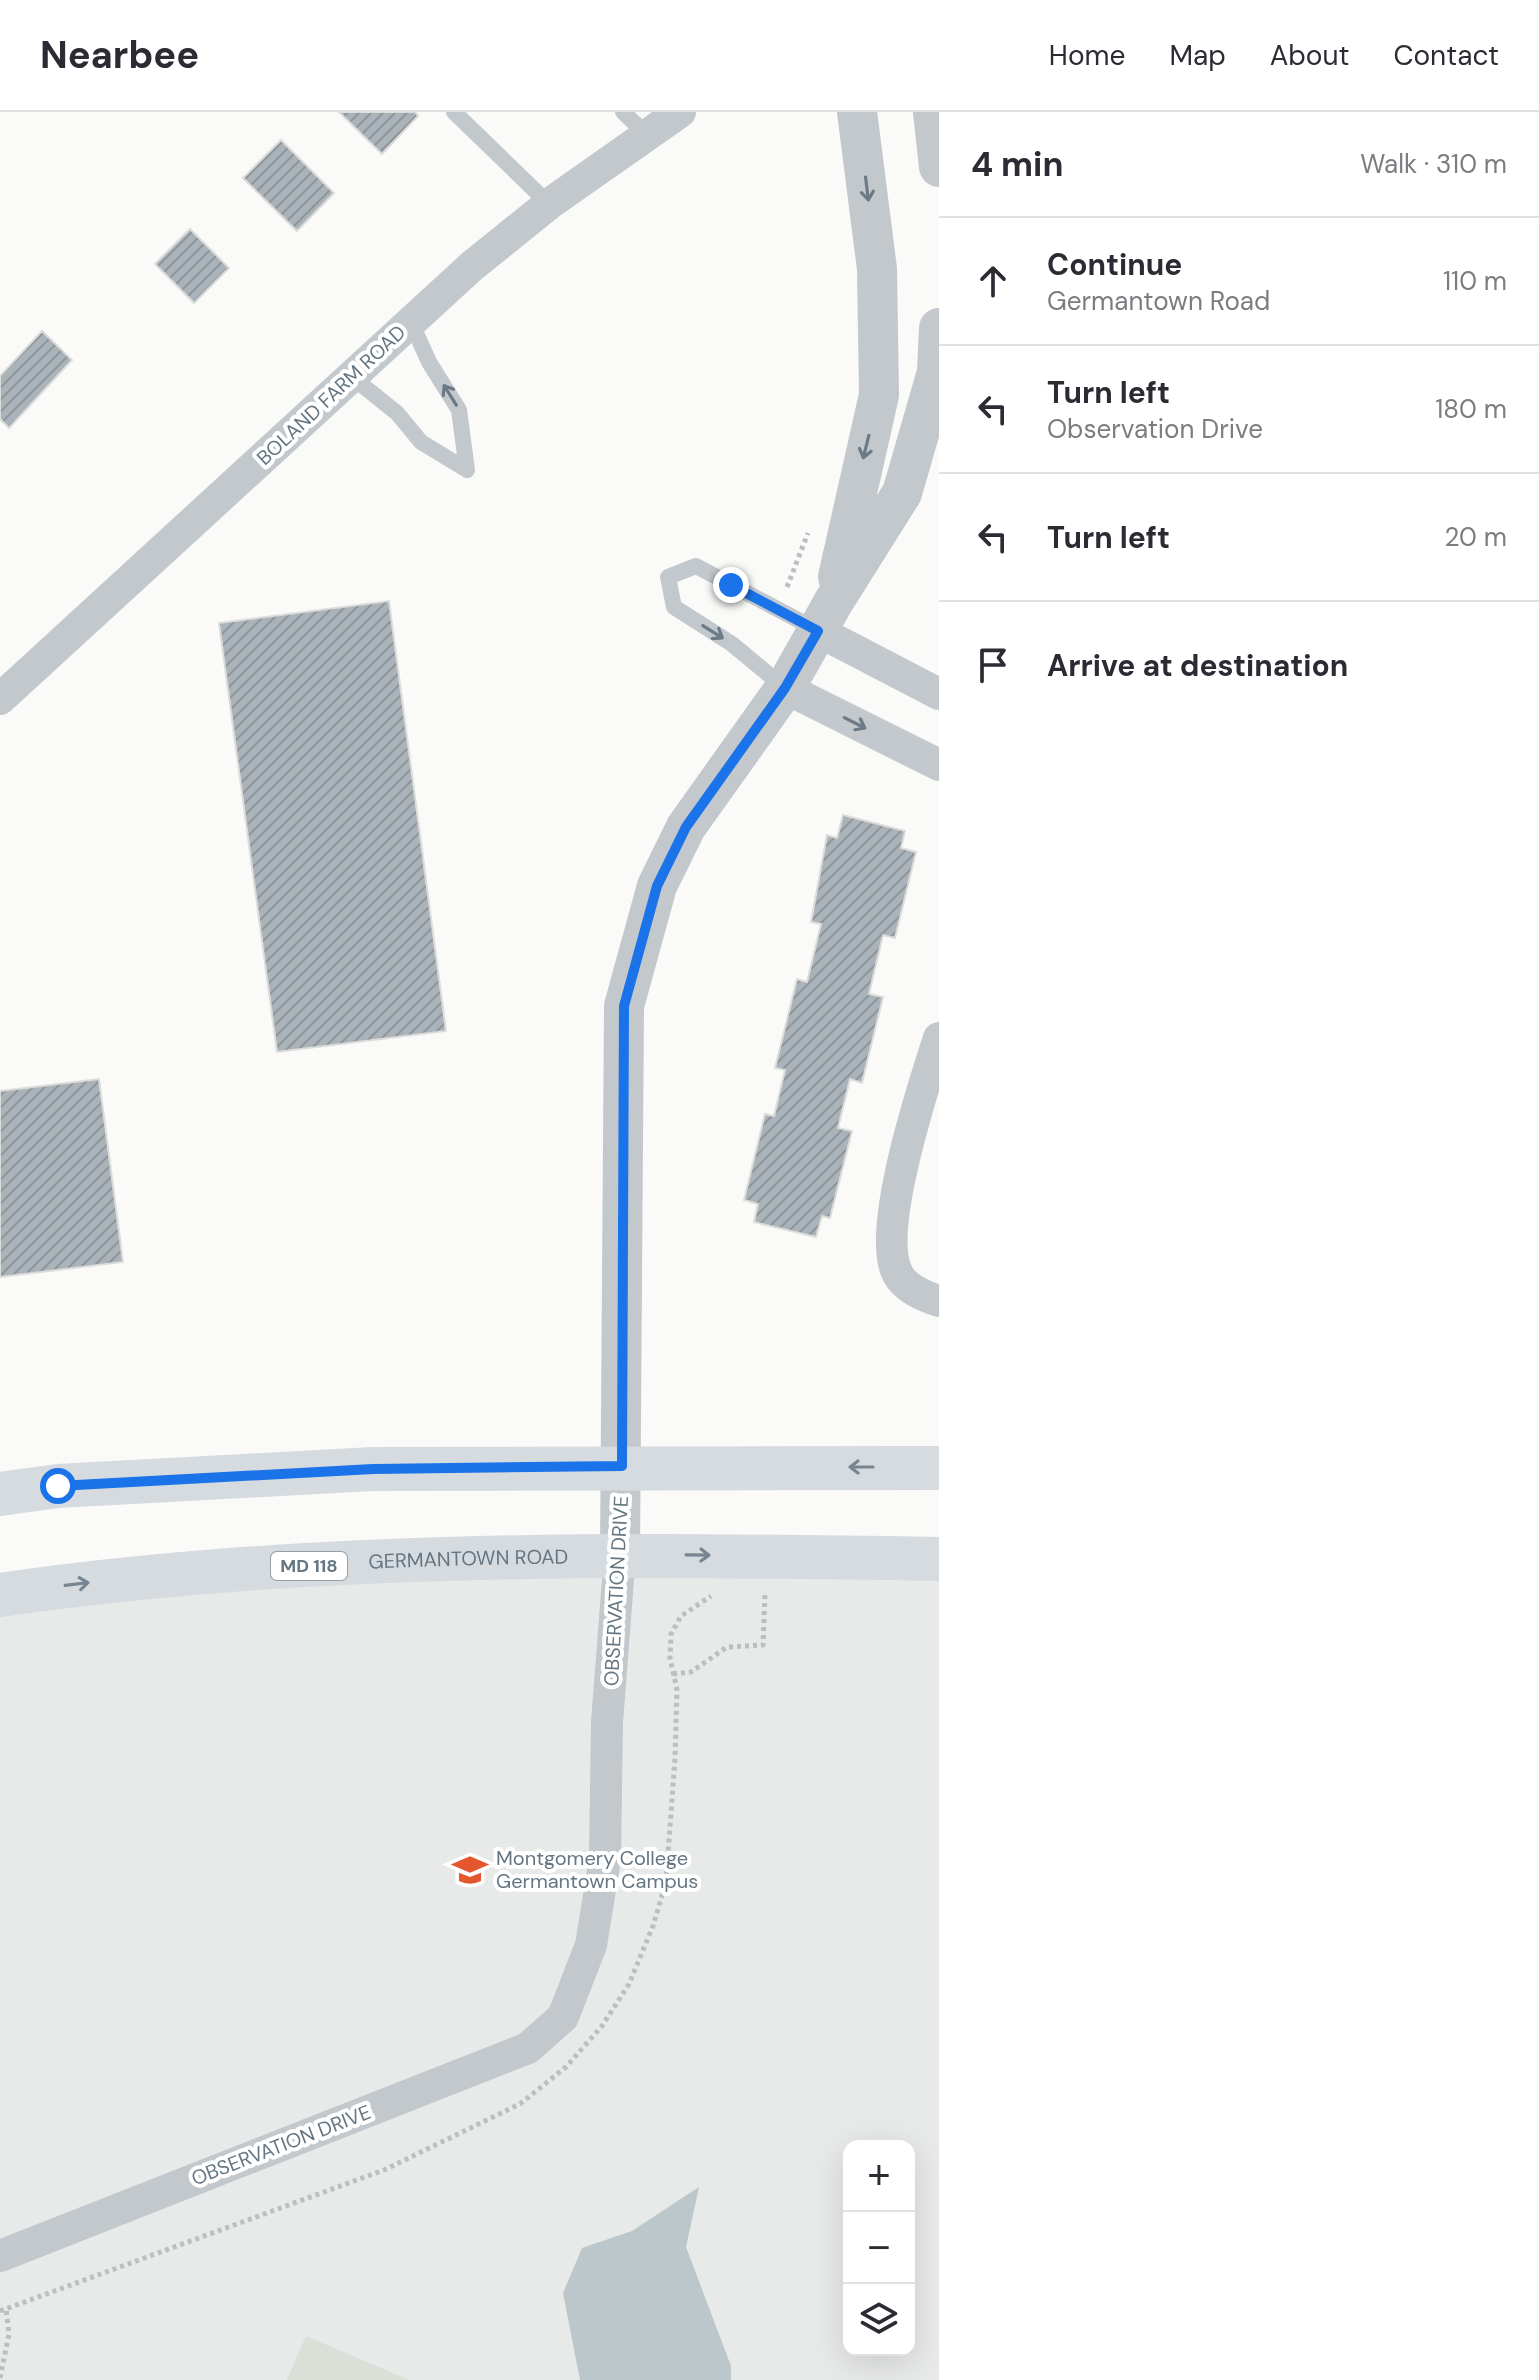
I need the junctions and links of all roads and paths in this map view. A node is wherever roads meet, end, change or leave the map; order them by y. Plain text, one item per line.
1 (454, 112) edge
2 (623, 112) edge
3 (680, 112) edge
4 (857, 112) edge
5 (933, 112) edge
6 (647, 135) junction
7 (939, 167) edge
8 (549, 204) junction
9 (411, 322) junction
10 (939, 328) edge
11 (352, 377) junction
12 (813, 521) dead end
13 (779, 610) junction
14 (826, 616) junction
15 (785, 688) junction
16 (939, 694) edge
17 (0, 699) edge
18 (939, 765) edge
19 (939, 1038) edge
20 (939, 1301) edge
21 (622, 1466) junction
22 (939, 1468) edge
23 (0, 1494) edge
24 (620, 1554) junction
25 (939, 1559) edge
26 (754, 1593) dead end
27 (0, 1595) edge
28 (714, 1595) dead end
29 (0, 2256) edge
30 (6, 2309) dead end
31 (0, 2378) edge

1 - 8 lane
2 - 6 lane
3 - 6 street, BOLAND FARM ROAD
4 -> 14 street, OBSERVATION DRIVE
5 - 7 street
6 - 8 street, BOLAND FARM ROAD
8 - 9 street, BOLAND FARM ROAD
9 - 11 street, BOLAND FARM ROAD
11 -> 9 lane
10 - 14 street, OBSERVATION DRIVE
11 - 17 street, BOLAND FARM ROAD
12 - 13 path
13 - 14 lane
13 -> 15 lane
14 - 15 street, OBSERVATION DRIVE
14 - 16 street
15 -> 18 street
15 - 21 street, OBSERVATION DRIVE
19 - 20 street
22 -> 21 main road
21 - 23 main road
21 - 24 street, OBSERVATION DRIVE
24 -> 25 main road, GERMANTOWN ROAD / MD 118
27 -> 24 main road, GERMANTOWN ROAD / MD 118
24 - 29 street, OBSERVATION DRIVE
26 - 28 path
30 - 31 path

